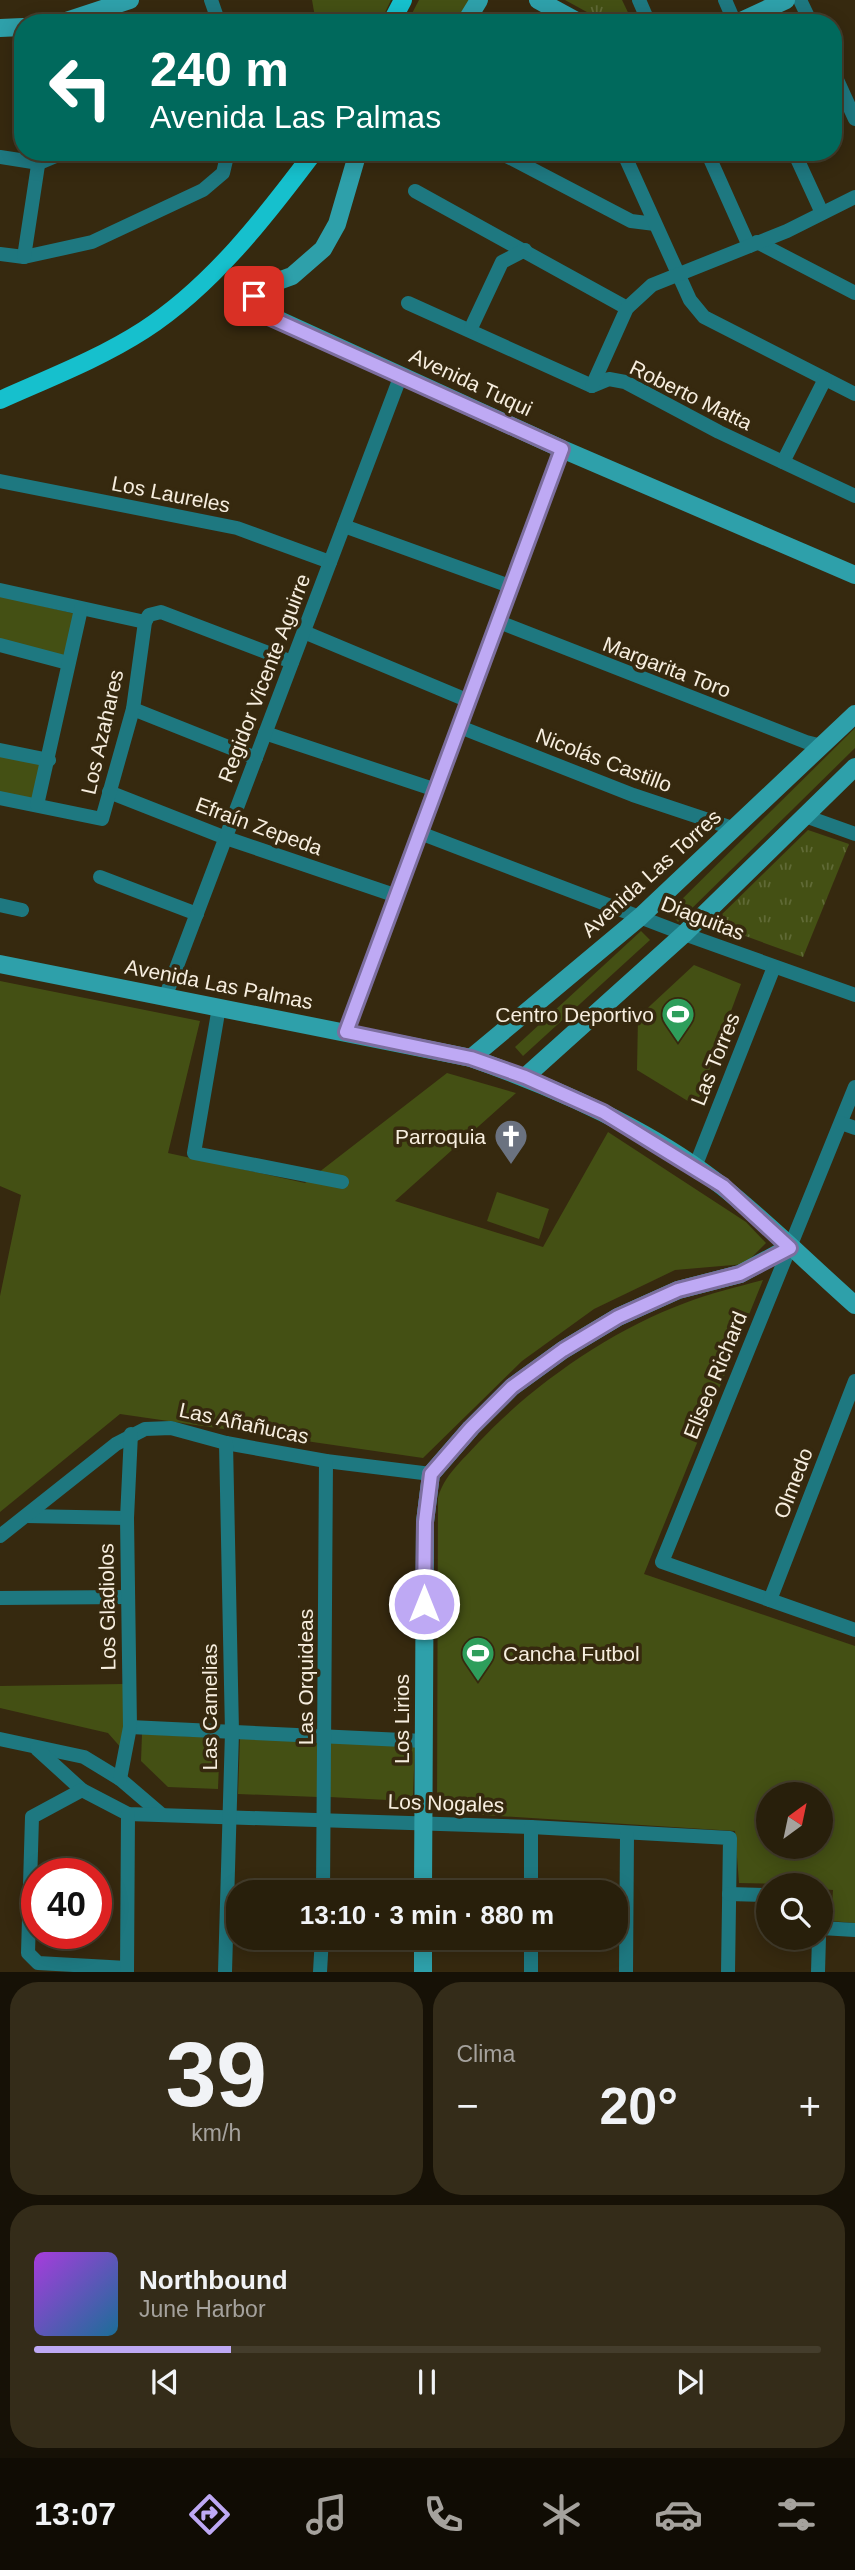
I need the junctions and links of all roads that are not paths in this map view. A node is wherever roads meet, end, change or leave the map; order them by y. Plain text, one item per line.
1 (130, 0) edge
2 (538, 0) edge
3 (786, 0) edge
4 (89, 7) edge
5 (557, 14) edge
6 (756, 14) edge
7 (842, 91) edge
8 (855, 119) edge
9 (39, 161) edge
10 (226, 161) edge
11 (307, 161) edge
12 (355, 161) edge
13 (516, 161) edge
14 (627, 161) edge
15 (712, 161) edge
16 (798, 161) edge
17 (415, 191) dead end
18 (855, 197) edge
19 (822, 213) junction
20 (655, 224) junction
21 (753, 244) junction
22 (525, 250) junction
23 (0, 254) edge
24 (24, 257) junction
25 (679, 274) junction
26 (855, 293) edge
27 (408, 303) dead end
28 (627, 308) junction
29 (471, 328) junction
30 (401, 375) junction
31 (825, 379) junction
32 (592, 386) junction
33 (855, 394) edge
34 (0, 400) edge
35 (562, 449) junction
36 (783, 462) junction
37 (0, 481) edge
38 (855, 496) edge
39 (344, 526) junction
40 (330, 562) junction
41 (855, 575) edge
42 (512, 587) junction
43 (0, 590) edge
44 (81, 609) junction
45 (147, 618) junction
46 (499, 622) junction
47 (304, 632) junction
48 (0, 645) edge
49 (292, 662) junction
50 (68, 663) junction
51 (470, 701) junction
52 (133, 709) junction
53 (855, 714) edge
54 (460, 727) junction
55 (265, 733) junction
56 (822, 746) junction
57 (0, 750) edge
58 (256, 758) junction
59 (49, 760) junction
60 (855, 767) edge
61 (436, 790) junction
62 (110, 792) junction
63 (0, 797) edge
64 (37, 805) junction
65 (805, 816) junction
66 (735, 829) junction
67 (420, 833) junction
68 (855, 834) edge
69 (226, 838) junction
70 (100, 877) dead end
71 (397, 896) junction
72 (0, 905) edge
73 (22, 910) dead end
74 (197, 914) junction
75 (640, 917) junction
76 (684, 934) junction
77 (0, 964) edge
78 (774, 967) junction
79 (166, 995) junction
80 (855, 995) edge
81 (219, 1007) junction
82 (346, 1032) junction
83 (471, 1058) junction
84 (525, 1077) junction
85 (855, 1087) edge
86 (841, 1123) junction
87 (855, 1128) edge
88 (695, 1167) junction
89 (342, 1182) dead end
90 (790, 1248) junction
91 (855, 1305) edge
92 (855, 1381) edge
93 (131, 1434) junction
94 (226, 1443) junction
95 (326, 1461) junction
96 (431, 1474) junction
97 (26, 1516) junction
98 (127, 1518) junction
99 (0, 1536) edge
100 (128, 1597) junction
101 (0, 1598) edge
102 (770, 1600) junction
103 (855, 1630) edge
104 (130, 1727) junction
105 (232, 1732) junction
106 (326, 1737) junction
107 (0, 1739) edge
108 (424, 1741) junction
109 (37, 1749) junction
110 (120, 1779) junction
111 (82, 1790) junction
112 (128, 1814) junction
113 (161, 1814) junction
114 (229, 1817) junction
115 (326, 1822) junction
116 (424, 1823) junction
117 (531, 1827) junction
118 (627, 1835) junction
119 (324, 1880) edge
120 (424, 1880) edge
121 (531, 1880) edge
122 (729, 1894) junction
123 (756, 1895) edge
124 (833, 1929) edge
125 (855, 1930) edge
126 (321, 1950) edge
127 (423, 1950) edge
128 (531, 1950) edge
129 (819, 1950) edge
130 (127, 1970) edge
131 (225, 1972) edge
132 (320, 1972) edge
133 (423, 1972) edge
134 (531, 1972) edge
135 (626, 1972) edge
136 (728, 1972) edge
137 (818, 1972) edge

1 - 4 street
2 - 5 street
3 - 6 street
7 - 8 street
9 - 24 street
10 - 24 street
11 - 34 main road
12 - 30 street, Avenida Tuqui
13 - 20 street
14 - 20 street
15 - 21 street
16 - 19 street
17 - 22 street
18 - 19 street
19 - 21 street
20 - 25 street
21 - 25 street
21 - 26 street
22 - 28 street
22 - 29 street
23 - 24 street
25 - 28 street
25 - 31 street
27 - 29 street
28 - 32 street
29 - 32 street
30 - 35 street, Avenida Tuqui
30 - 39 street, Regidor Vicente Aguirre
31 - 33 street
31 - 36 street
32 - 36 street, Roberto Matta
35 - 41 street, Avenida Tuqui
35 - 42 street
36 - 38 street, Roberto Matta
37 - 40 street, Los Laureles
39 - 40 street, Regidor Vicente Aguirre
39 - 42 street
40 - 47 street, Regidor Vicente Aguirre
42 - 46 street
43 - 44 street
44 - 45 street
44 - 50 street
45 - 49 street
45 - 52 street, Los Azahares
46 - 51 street
46 - 56 street, Margarita Toro
47 - 49 street, Regidor Vicente Aguirre
47 - 51 street
48 - 50 street
49 - 55 street, Regidor Vicente Aguirre
50 - 59 street
51 - 54 street
52 - 58 street
52 - 62 street, Los Azahares
53 - 56 street, Avenida Las Torres
54 - 61 street
54 - 66 street, Nicolás Castillo
55 - 58 street, Regidor Vicente Aguirre
55 - 61 street
56 - 66 street, Avenida Las Torres
57 - 59 street
58 - 69 street, Regidor Vicente Aguirre
59 - 64 street
60 - 65 street
61 - 67 street
62 - 64 street, Los Azahares
62 - 69 street, Efraín Zepeda
63 - 64 street
65 - 68 street
65 - 76 street
66 - 75 street, Avenida Las Torres
67 - 71 street
67 - 75 street, Diaguitas
69 - 71 street, Efraín Zepeda
69 - 74 street, Regidor Vicente Aguirre
70 - 74 street
71 - 82 street
72 - 73 street
74 - 79 street, Regidor Vicente Aguirre
75 - 76 street, Diaguitas
75 - 83 street, Avenida Las Torres
76 - 78 street, Diaguitas
76 - 84 street
77 - 79 street, Avenida Las Palmas
78 - 80 street, Diaguitas
78 - 88 street, Las Torres
79 - 81 street, Avenida Las Palmas
81 - 82 street, Avenida Las Palmas
81 - 89 street
82 - 83 street, Avenida Las Palmas
83 - 84 street, Avenida Las Palmas
84 - 88 street, Avenida Las Palmas
85 - 86 street, Eliseo Richard
86 - 87 street
86 - 90 street, Eliseo Richard
88 - 90 street, Avenida Las Palmas
90 - 91 street, Avenida Las Palmas
90 - 96 street
90 - 102 street, Eliseo Richard
92 - 102 street, Olmedo
93 - 94 street, Las Añañucas
93 - 97 street, Las Añañucas
93 - 98 street, Los Gladiolos
94 - 95 street, Las Añañucas
94 - 105 street, Las Camelias
95 - 96 street, Las Añañucas
95 - 106 street, Las Orquideas
96 - 108 street, Los Lirios
97 - 98 street
97 - 99 street, Las Añañucas
98 - 100 street, Los Gladiolos
100 - 101 street
100 - 104 street, Los Gladiolos
102 - 103 street
104 - 105 street
104 - 110 street, Los Gladiolos
105 - 106 street
105 - 114 street, Las Camelias
106 - 108 street
106 - 115 street, Las Orquideas
107 - 109 street, Los Nogales
108 - 116 street, Los Lirios
109 - 110 street, Los Nogales
109 - 111 street, Los Nogales
110 - 113 street, Los Nogales
111 - 112 street, Los Nogales
111 - 130 street
112 - 113 street, Los Nogales
112 - 130 street
113 - 114 street, Los Nogales
114 - 115 street, Los Nogales
114 - 131 street, Las Camelias
115 - 116 street, Los Nogales
115 - 119 street, Las Orquideas
116 - 117 street, Los Nogales
116 - 120 street, Los Lirios
117 - 118 street, Los Nogales
117 - 121 street
118 - 122 street, Los Nogales
118 - 135 street
122 - 123 street
122 - 136 street
124 - 125 street
126 - 132 street
127 - 133 street
128 - 134 street
129 - 137 street

